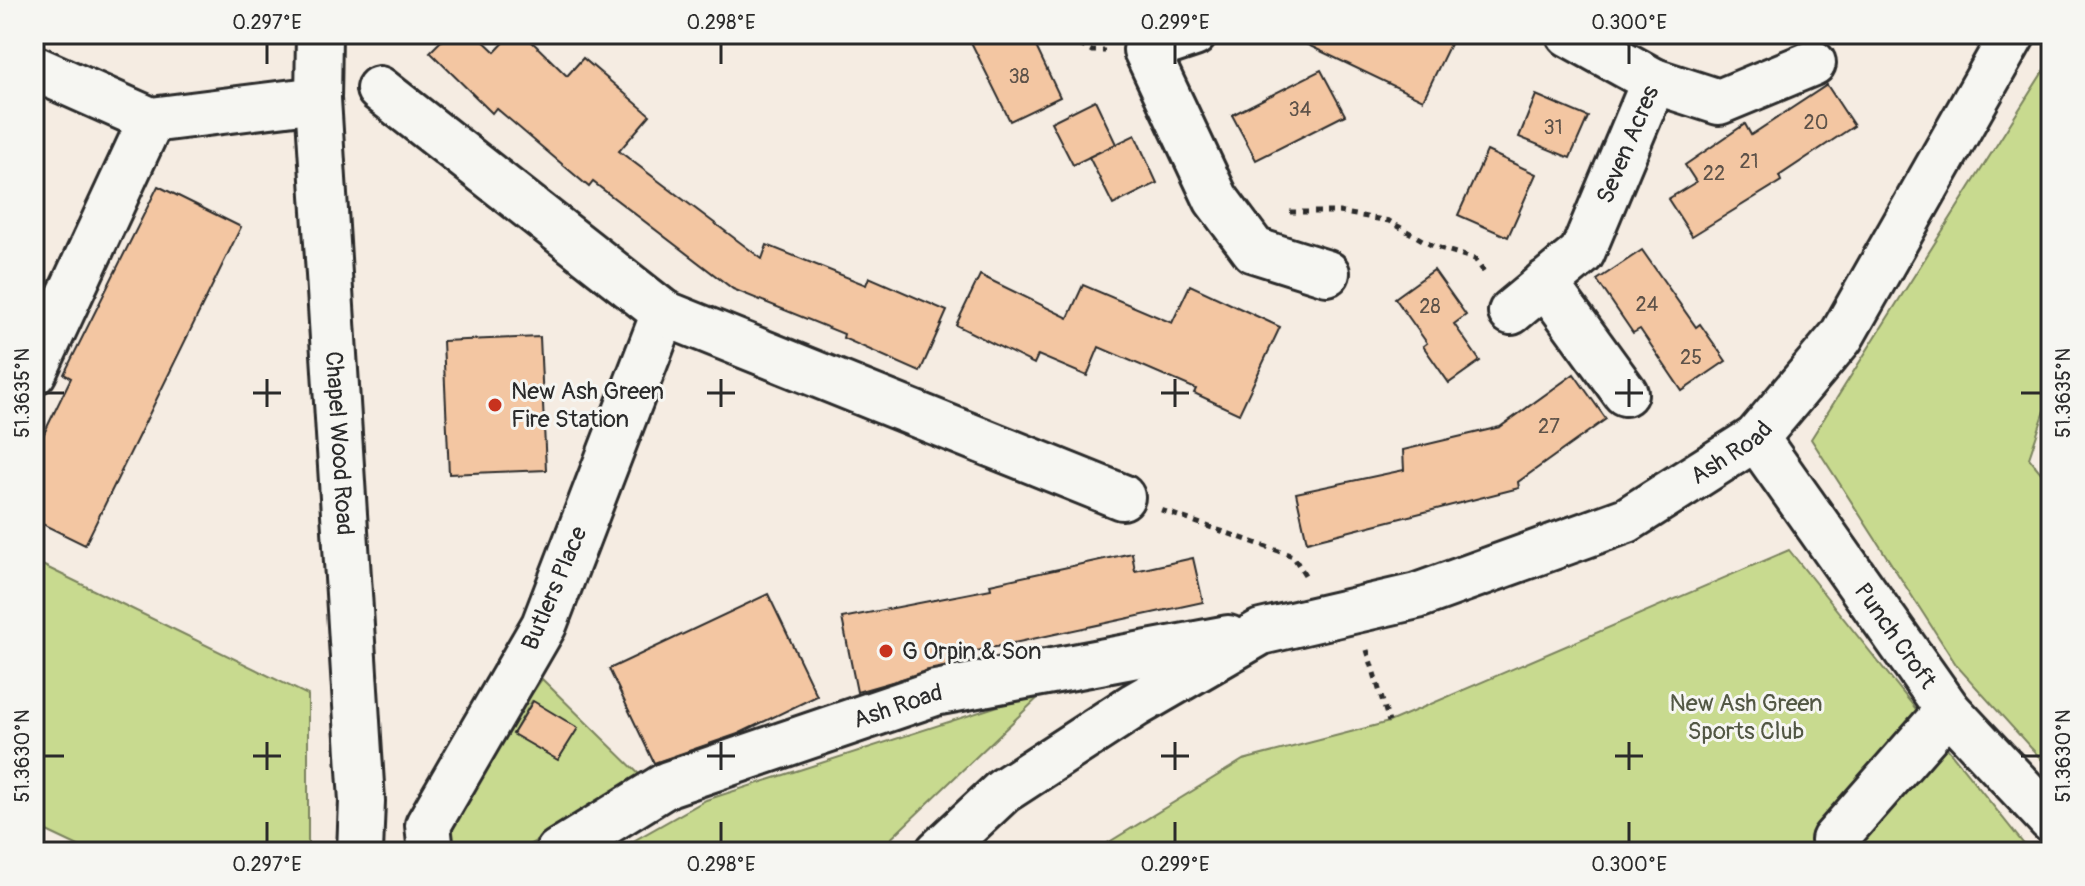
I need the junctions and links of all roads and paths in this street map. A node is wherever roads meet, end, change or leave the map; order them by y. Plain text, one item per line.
1 (319, 34) edge
2 (1194, 34) edge
3 (1569, 34) edge
4 (2013, 34) edge
5 (1813, 63) dead end
6 (34, 68) edge
7 (1654, 81) junction
8 (379, 89) dead end
9 (318, 99) junction
10 (151, 120) junction
11 (1281, 212) dead end
12 (1327, 273) dead end
13 (1545, 283) junction
14 (1511, 312) joint
15 (664, 313) junction
16 (34, 372) edge
17 (1625, 393) dead end
18 (1756, 438) junction
19 (1122, 497) joint
20 (1344, 614) junction
21 (1261, 632) junction
22 (1948, 710) junction
23 (1389, 722) dead end
24 (2051, 820) edge
25 (1834, 840) dead end
26 (360, 852) edge
27 (431, 852) edge
28 (558, 852) edge
29 (938, 852) edge

1 - 9 street, Chapel Wood Road
2 - 12 street
3 - 7 street, Seven Acres
4 - 18 street, Ash Road
5 - 7 street
6 - 10 street
7 - 13 street, Seven Acres
8 - 15 street
9 - 10 street
9 - 26 street, Chapel Wood Road
10 - 16 street
11 - 14 path
13 - 14 street, Seven Acres
13 - 17 street
15 - 19 street
15 - 27 street, Butlers Place
18 - 20 street, Ash Road
18 - 22 street, Punch Croft
19 - 20 path
20 - 21 street, Ash Road
20 - 23 path
21 - 28 street, Ash Road
21 - 29 street, Ash Road
22 - 24 street, Punch Croft
22 - 25 street

